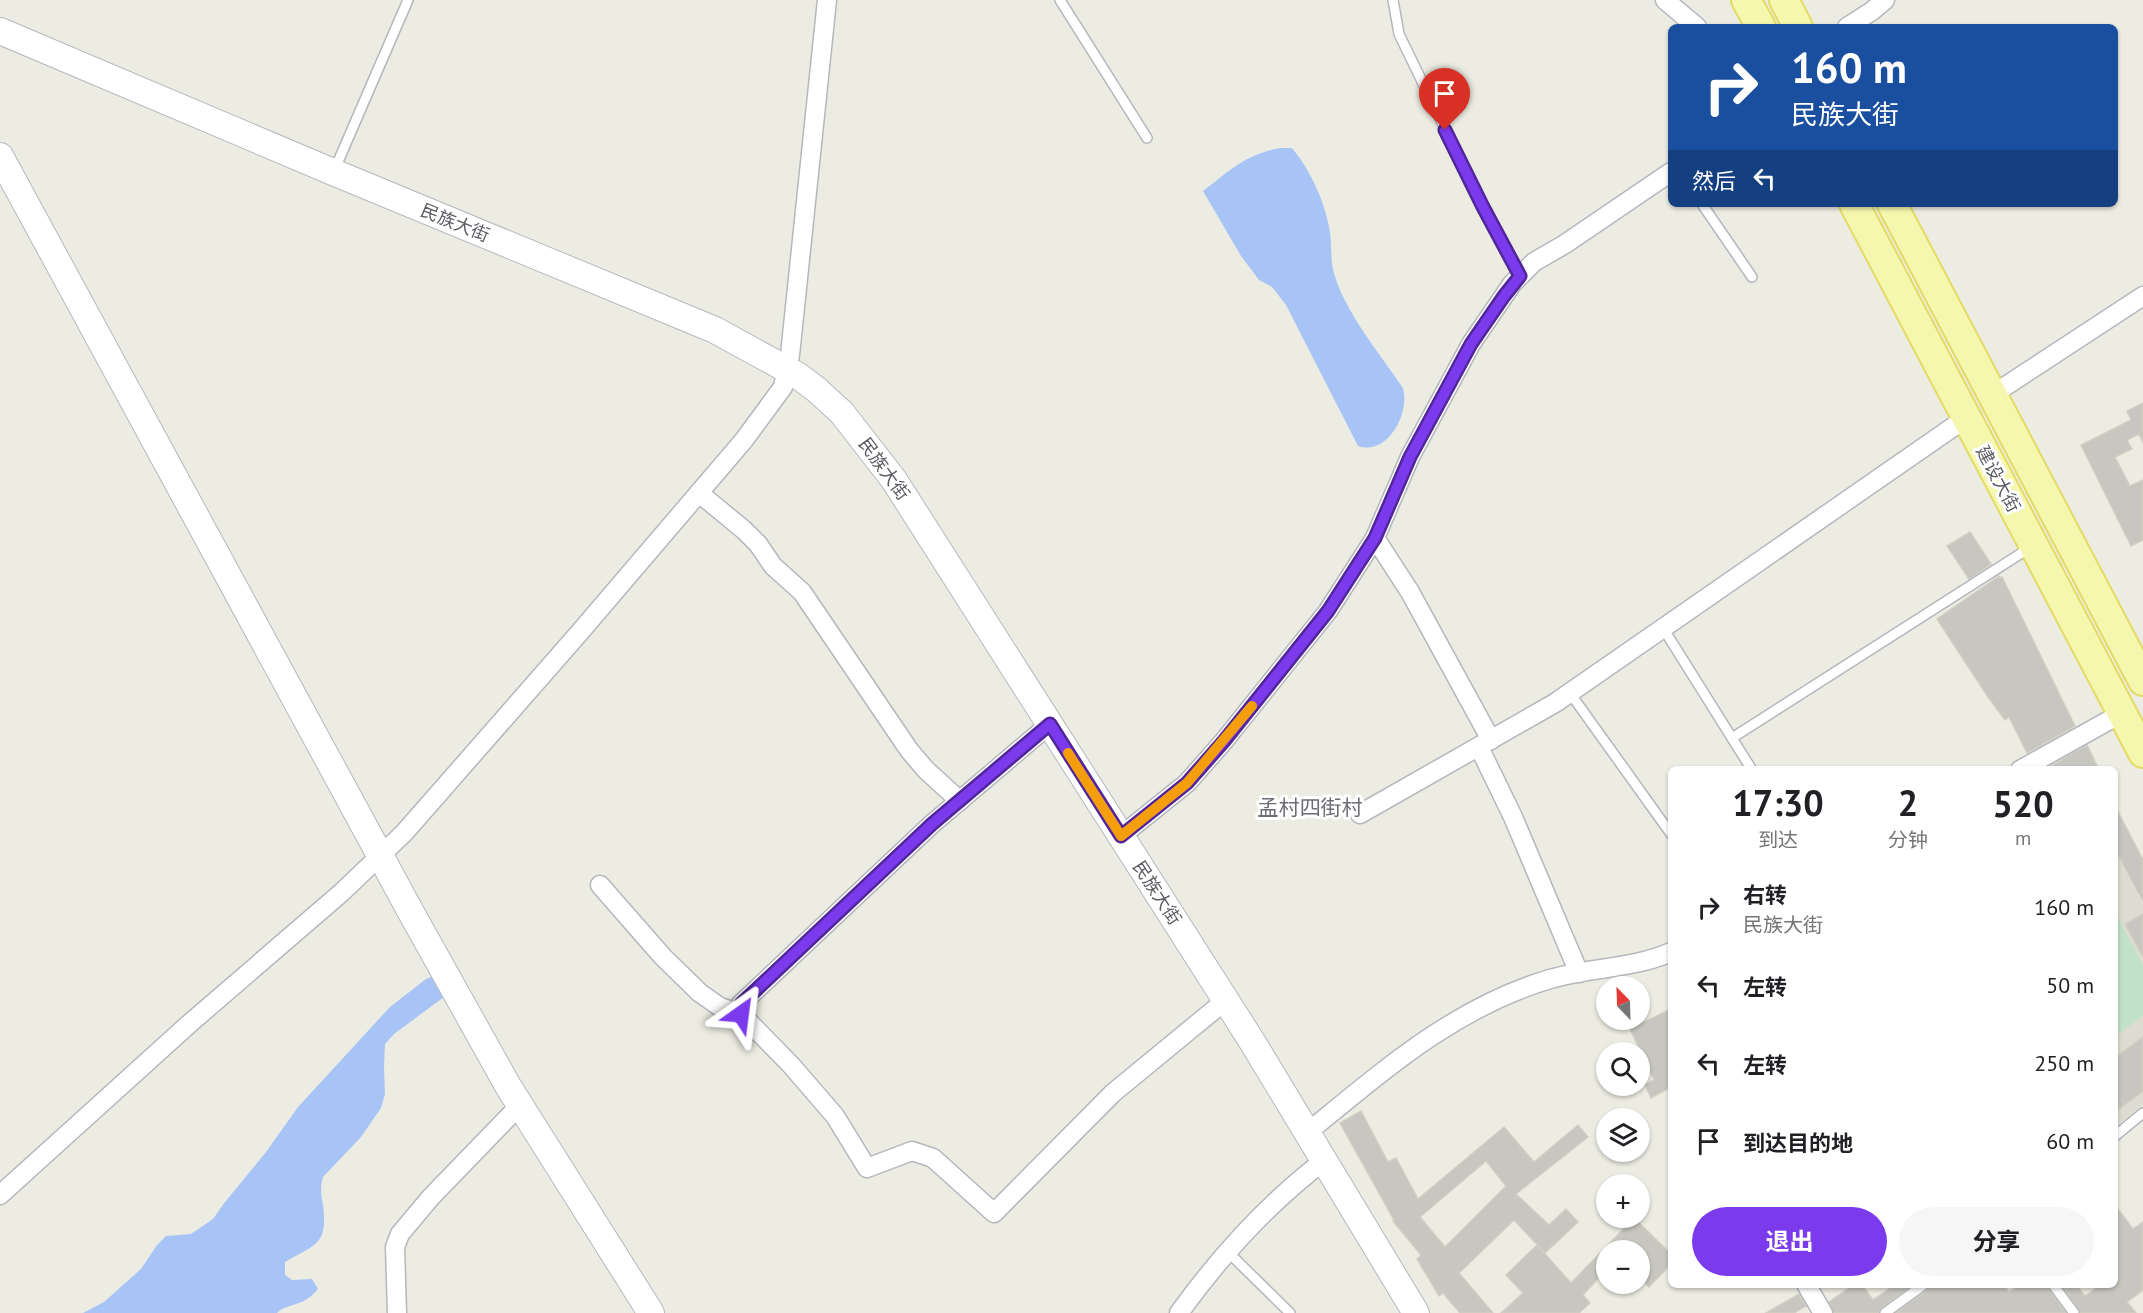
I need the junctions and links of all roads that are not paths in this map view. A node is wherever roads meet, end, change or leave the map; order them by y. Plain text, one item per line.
1 (408, 0) edge
2 (827, 0) edge
3 (1060, 0) edge
4 (1393, 0) edge
5 (1665, 0) edge
6 (1746, 0) edge
7 (1784, 0) edge
8 (1885, 0) edge
9 (1693, 24) edge
10 (1759, 24) edge
11 (1796, 24) edge
12 (1851, 24) edge
13 (0, 31) edge
14 (1147, 138) dead end
15 (0, 156) edge
16 (333, 172) junction
17 (1668, 174) edge
18 (1704, 207) edge
19 (1856, 207) edge
20 (1894, 207) edge
21 (1520, 276) junction
22 (1752, 277) dead end
23 (2143, 296) edge
24 (787, 369) junction
25 (1992, 395) junction
26 (1966, 418) junction
27 (699, 493) junction
28 (1375, 538) junction
29 (2033, 545) junction
30 (1663, 628) junction
31 (2143, 681) edge
32 (1570, 693) junction
33 (2122, 713) junction
34 (1050, 724) junction
35 (1732, 738) junction
36 (1485, 743) junction
37 (2143, 753) edge
38 (1750, 766) edge
39 (2027, 766) edge
40 (960, 801) junction
41 (1360, 814) dead end
42 (1668, 830) edge
43 (1121, 836) junction
44 (380, 856) junction
45 (600, 885) dead end
46 (1668, 953) edge
47 (1579, 974) junction
48 (1226, 1000) junction
49 (741, 1014) junction
50 (520, 1105) junction
51 (2143, 1113) edge
52 (1308, 1132) junction
53 (2118, 1134) edge
54 (1324, 1160) junction
55 (0, 1195) edge
56 (1227, 1251) junction
57 (1808, 1288) edge
58 (1919, 1288) edge
59 (2055, 1288) edge
60 (397, 1313) edge
61 (651, 1313) edge
62 (1179, 1313) edge
63 (1290, 1313) edge
64 (1416, 1313) edge
65 (1823, 1313) edge
66 (1885, 1313) edge
67 (2074, 1313) edge

1 - 16 lane
2 - 24 street
3 - 14 lane
4 - 21 lane
5 - 9 street
6 - 10 main road
7 - 11 main road
8 - 12 street
13 - 16 main road, 民族大街
15 - 44 main road
16 - 24 main road, 民族大街
17 - 21 street
18 - 22 lane
19 - 26 main road, 建设大街
20 - 25 main road, 建设大街
21 - 28 street
23 - 25 street
24 - 27 street
24 - 34 main road, 民族大街
25 - 31 main road, 建设大街
26 - 29 main road, 建设大街
26 - 30 street
27 - 40 street
27 - 44 street
28 - 36 street
28 - 43 street
29 - 33 main road, 建设大街
29 - 35 lane
30 - 32 street
30 - 35 lane
32 - 36 street
32 - 42 lane
33 - 37 main road, 建设大街
33 - 39 street
34 - 40 street
34 - 43 main road, 民族大街
35 - 38 lane
36 - 41 street
36 - 47 street
40 - 49 street
43 - 48 main road, 民族大街
44 - 50 main road
44 - 55 street
45 - 49 street
46 - 47 street
47 - 52 street
48 - 49 street
48 - 52 main road, 民族大街
50 - 60 street
50 - 61 main road
51 - 53 lane
52 - 54 main road, 民族大街
54 - 56 street
54 - 64 main road, 民族大街
56 - 62 street
56 - 63 lane
57 - 65 street
58 - 66 lane
59 - 67 lane

